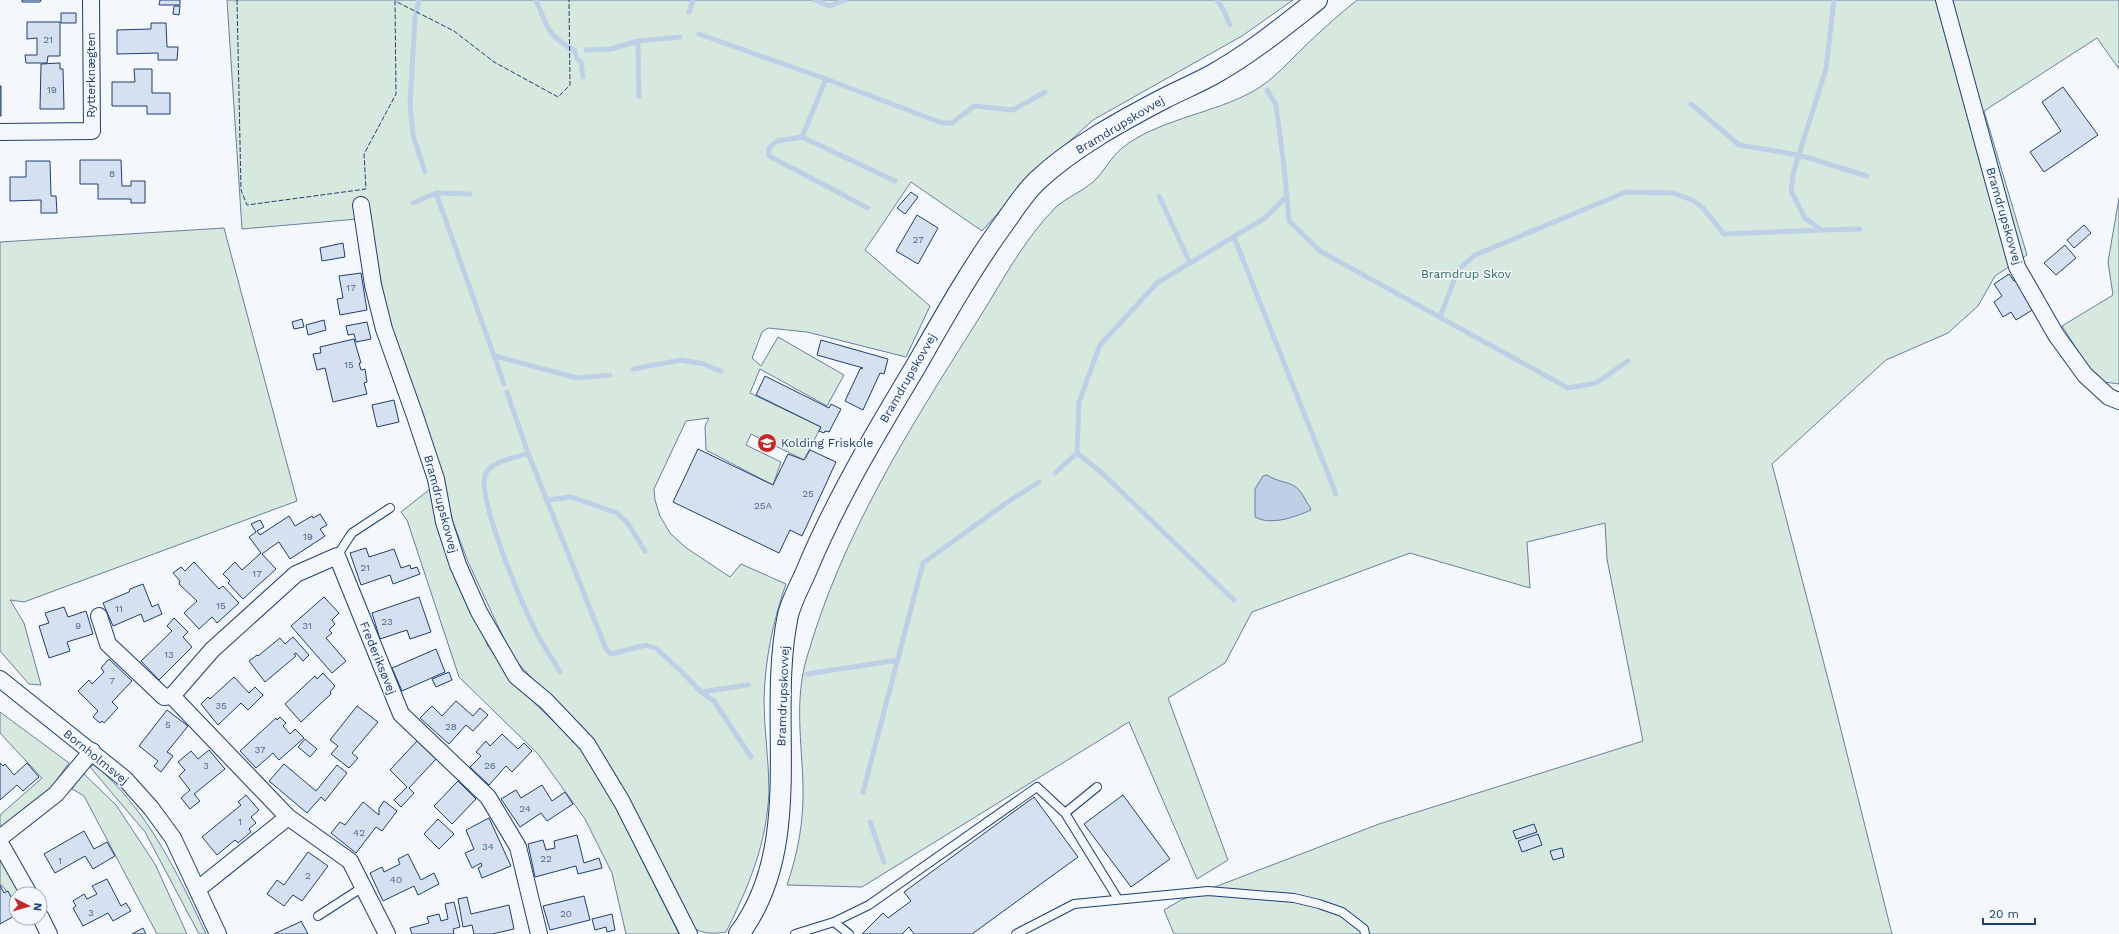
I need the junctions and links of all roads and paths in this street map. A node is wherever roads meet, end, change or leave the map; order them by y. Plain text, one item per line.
1 (91, 0) edge
2 (1317, 0) edge
3 (1944, 0) edge
4 (0, 132) edge
5 (361, 205) dead end
6 (2119, 401) edge
7 (390, 508) dead end
8 (337, 556) junction
9 (99, 616) dead end
10 (0, 679) edge
11 (172, 696) junction
12 (92, 751) junction
13 (1097, 786) dead end
14 (1065, 813) junction
15 (288, 817) junction
16 (0, 838) edge
17 (0, 843) edge
18 (24, 886) edge
19 (363, 887) junction
20 (198, 889) junction
21 (1118, 899) junction
22 (318, 916) dead end
23 (834, 922) junction
24 (218, 934) edge
25 (387, 934) edge
26 (539, 934) edge
27 (689, 934) edge
28 (739, 934) edge
29 (795, 934) edge
30 (850, 934) edge
31 (1016, 934) edge
32 (1365, 934) edge

1 - 4 street, Rytterknægten
2 - 28 street, Bramdrupskovvej
3 - 6 street, Bramdrupskovvej
5 - 27 street, Bramdrupskovvej
7 - 8 lane
8 - 11 street
8 - 26 street, Frederiksøvej
9 - 11 street
10 - 12 street, Bornholmsvej
11 - 15 street
12 - 16 street
12 - 20 street, Bornholmsvej
13 - 14 lane
14 - 21 lane
14 - 23 lane
15 - 19 street
15 - 20 street
17 - 18 street
19 - 22 lane
19 - 25 street
20 - 24 street, Bornholmsvej
21 - 31 lane
21 - 32 lane
23 - 29 lane
23 - 30 lane

